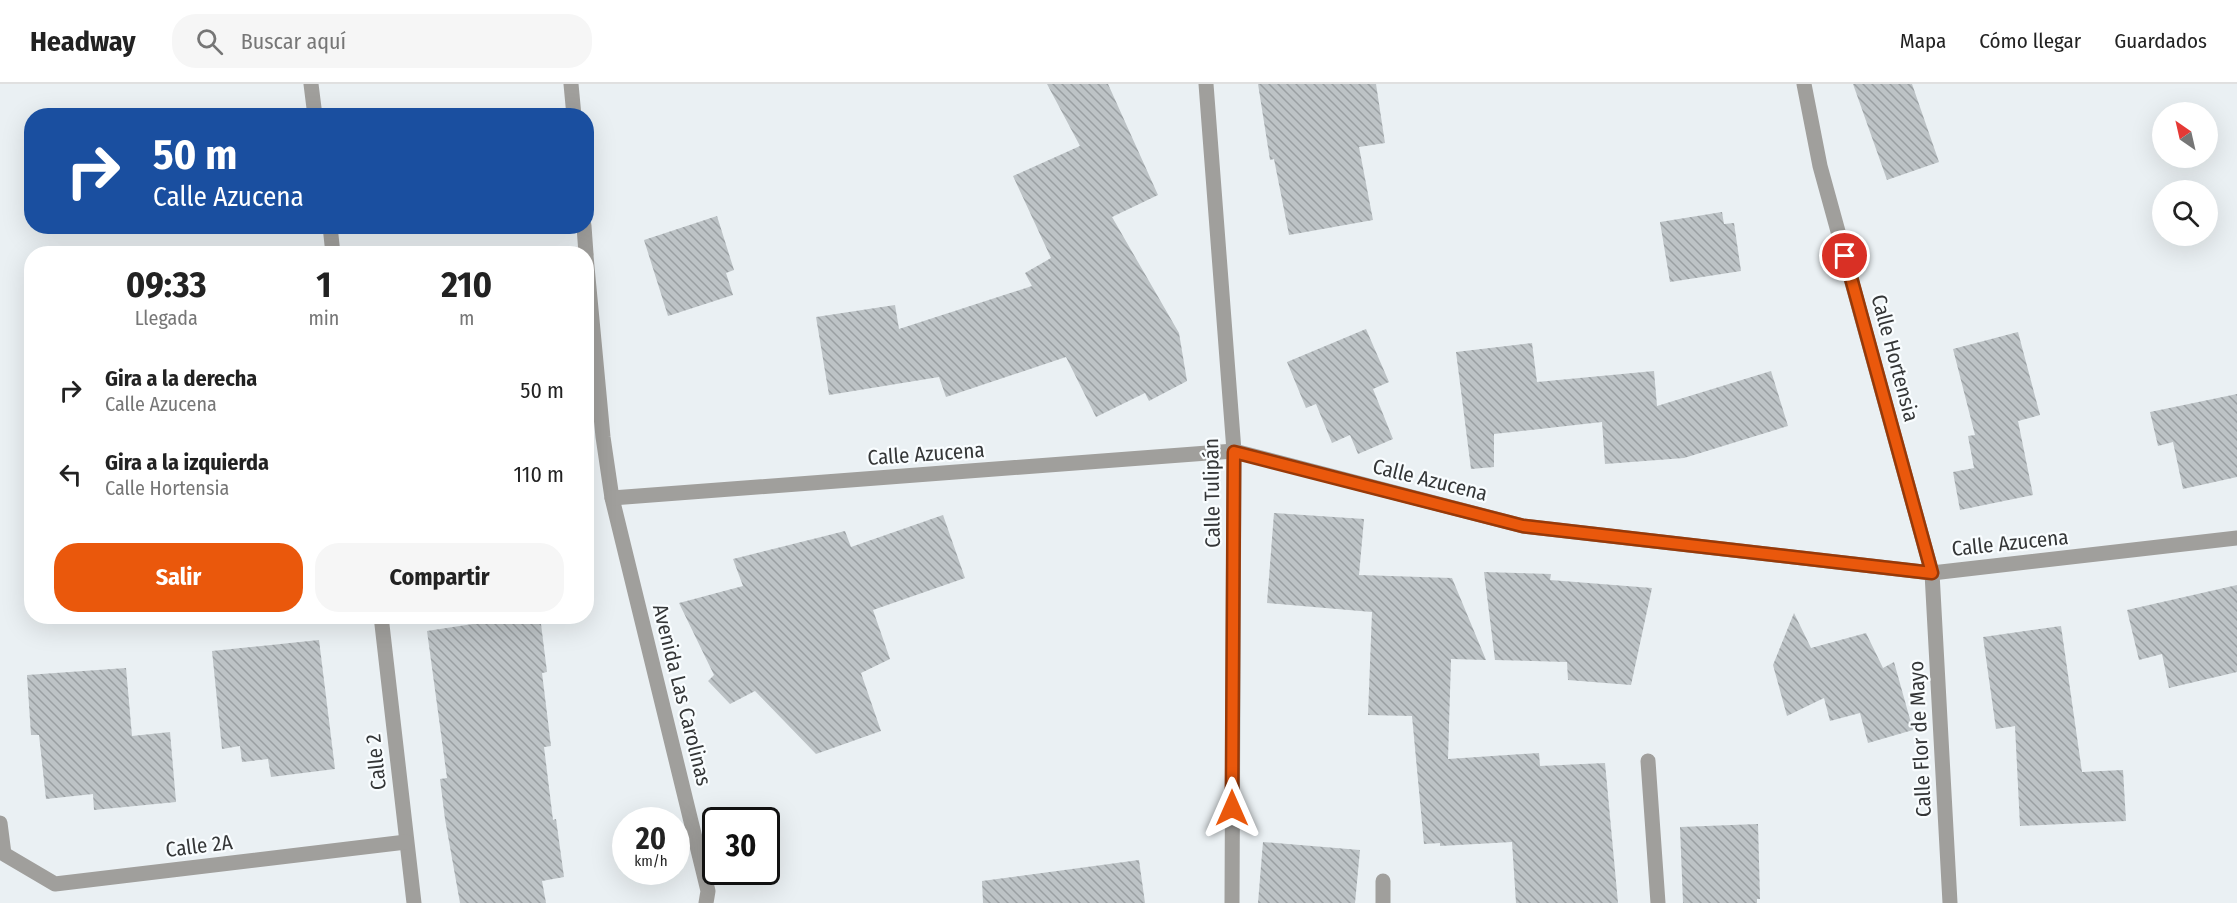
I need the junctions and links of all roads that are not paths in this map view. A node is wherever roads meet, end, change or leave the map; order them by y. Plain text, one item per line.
1 (311, 84) edge
2 (571, 84) edge
3 (1206, 84) edge
4 (1804, 84) edge
5 (314, 108) edge
6 (573, 108) edge
7 (594, 341) edge
8 (1234, 452) junction
9 (612, 498) junction
10 (2237, 538) edge
11 (1932, 573) junction
12 (382, 624) edge
13 (1648, 761) dead end
14 (0, 823) edge
15 (406, 842) junction
16 (1383, 881) dead end
17 (414, 903) edge
18 (706, 903) edge
19 (1232, 903) edge
20 (1383, 903) edge
21 (1658, 903) edge
22 (1950, 903) edge

1 - 5 street
2 - 6 street
3 - 8 street, Calle Tulipán
4 - 11 street, Calle Hortensia
7 - 9 street, Avenida Las Carolinas
8 - 9 street, Calle Azucena
8 - 11 street, Calle Azucena
8 - 19 street, Calle Tulipán
9 - 18 street, Avenida Las Carolinas
10 - 11 street, Calle Azucena
11 - 22 street, Calle Flor de Mayo
12 - 15 street, Calle 2
13 - 21 street
14 - 15 street, Calle 2A
15 - 17 street, Calle 2
16 - 20 street

